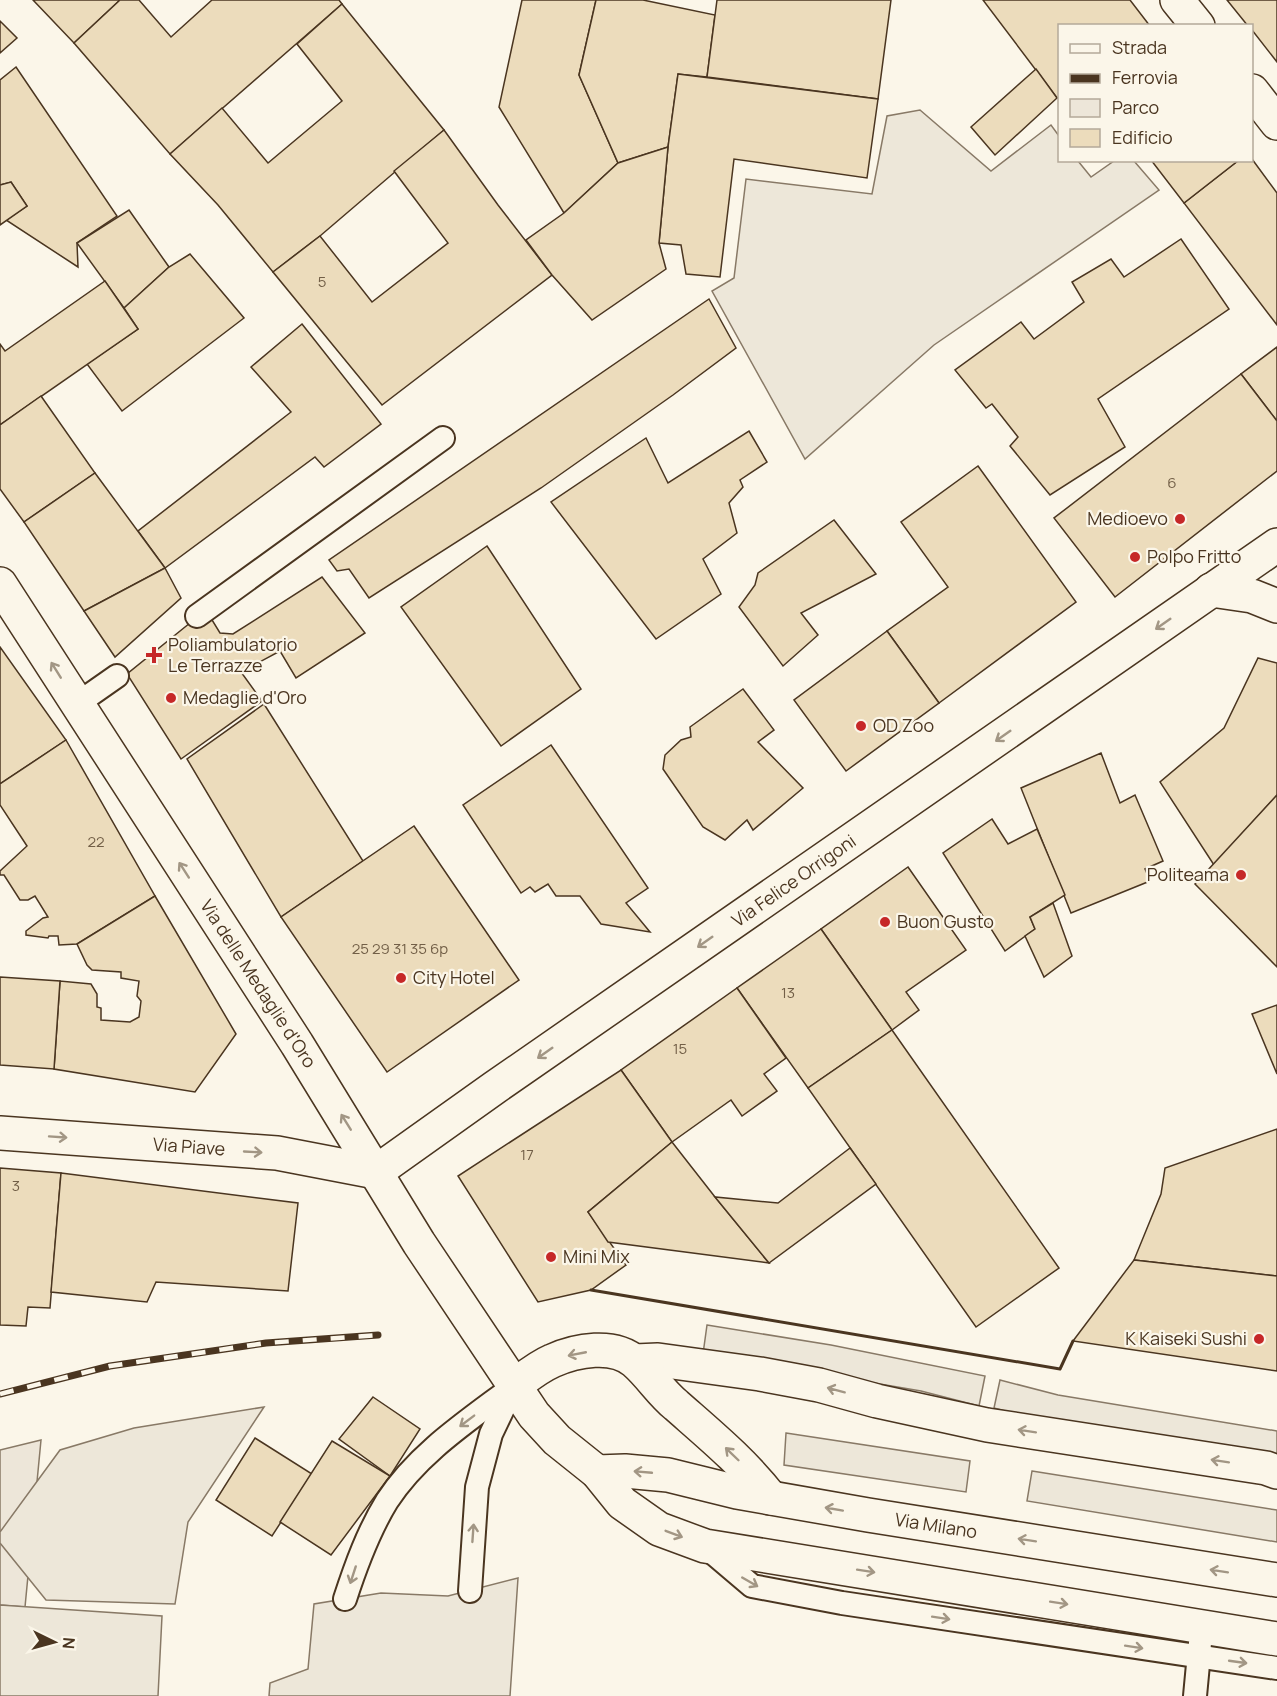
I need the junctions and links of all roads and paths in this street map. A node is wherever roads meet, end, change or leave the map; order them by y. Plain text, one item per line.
1 (1177, 0) edge
2 (1196, 24) edge
3 (1253, 94) edge
4 (1277, 123) edge
5 (443, 438) dead end
6 (1277, 545) edge
7 (0, 584) edge
8 (1211, 590) junction
9 (1277, 606) edge
10 (197, 616) dead end
11 (117, 676) dead end
12 (77, 704) junction
13 (0, 1132) edge
14 (376, 1172) junction
15 (634, 1361) junction
16 (514, 1386) junction
17 (597, 1472) junction
18 (1277, 1472) edge
19 (771, 1498) junction
20 (1277, 1580) edge
21 (470, 1591) dead end
22 (345, 1599) dead end
23 (1277, 1639) edge
24 (1200, 1641) junction
25 (1277, 1668) edge
26 (1195, 1696) edge

1 - 2 main road
3 - 4 main road
5 - 10 lane
6 - 8 main road, Via Felice Orrigoni
12 -> 7 main road, Via delle Medaglie d'Oro
8 - 9 main road
8 -> 14 main road, Via Felice Orrigoni
11 - 12 lane
14 -> 12 main road, Via delle Medaglie d'Oro
13 -> 14 main road, Via Piave
14 - 16 main road, Via delle Medaglie d'Oro
15 -> 16 main road
18 -> 15 main road
19 -> 15 main road
16 - 17 main road
21 -> 16 lane
16 -> 22 lane
19 -> 17 main road, Via Milano
17 -> 24 main road
20 -> 19 main road, Via Milano
23 - 24 main road
24 -> 25 lane
24 - 26 lane

